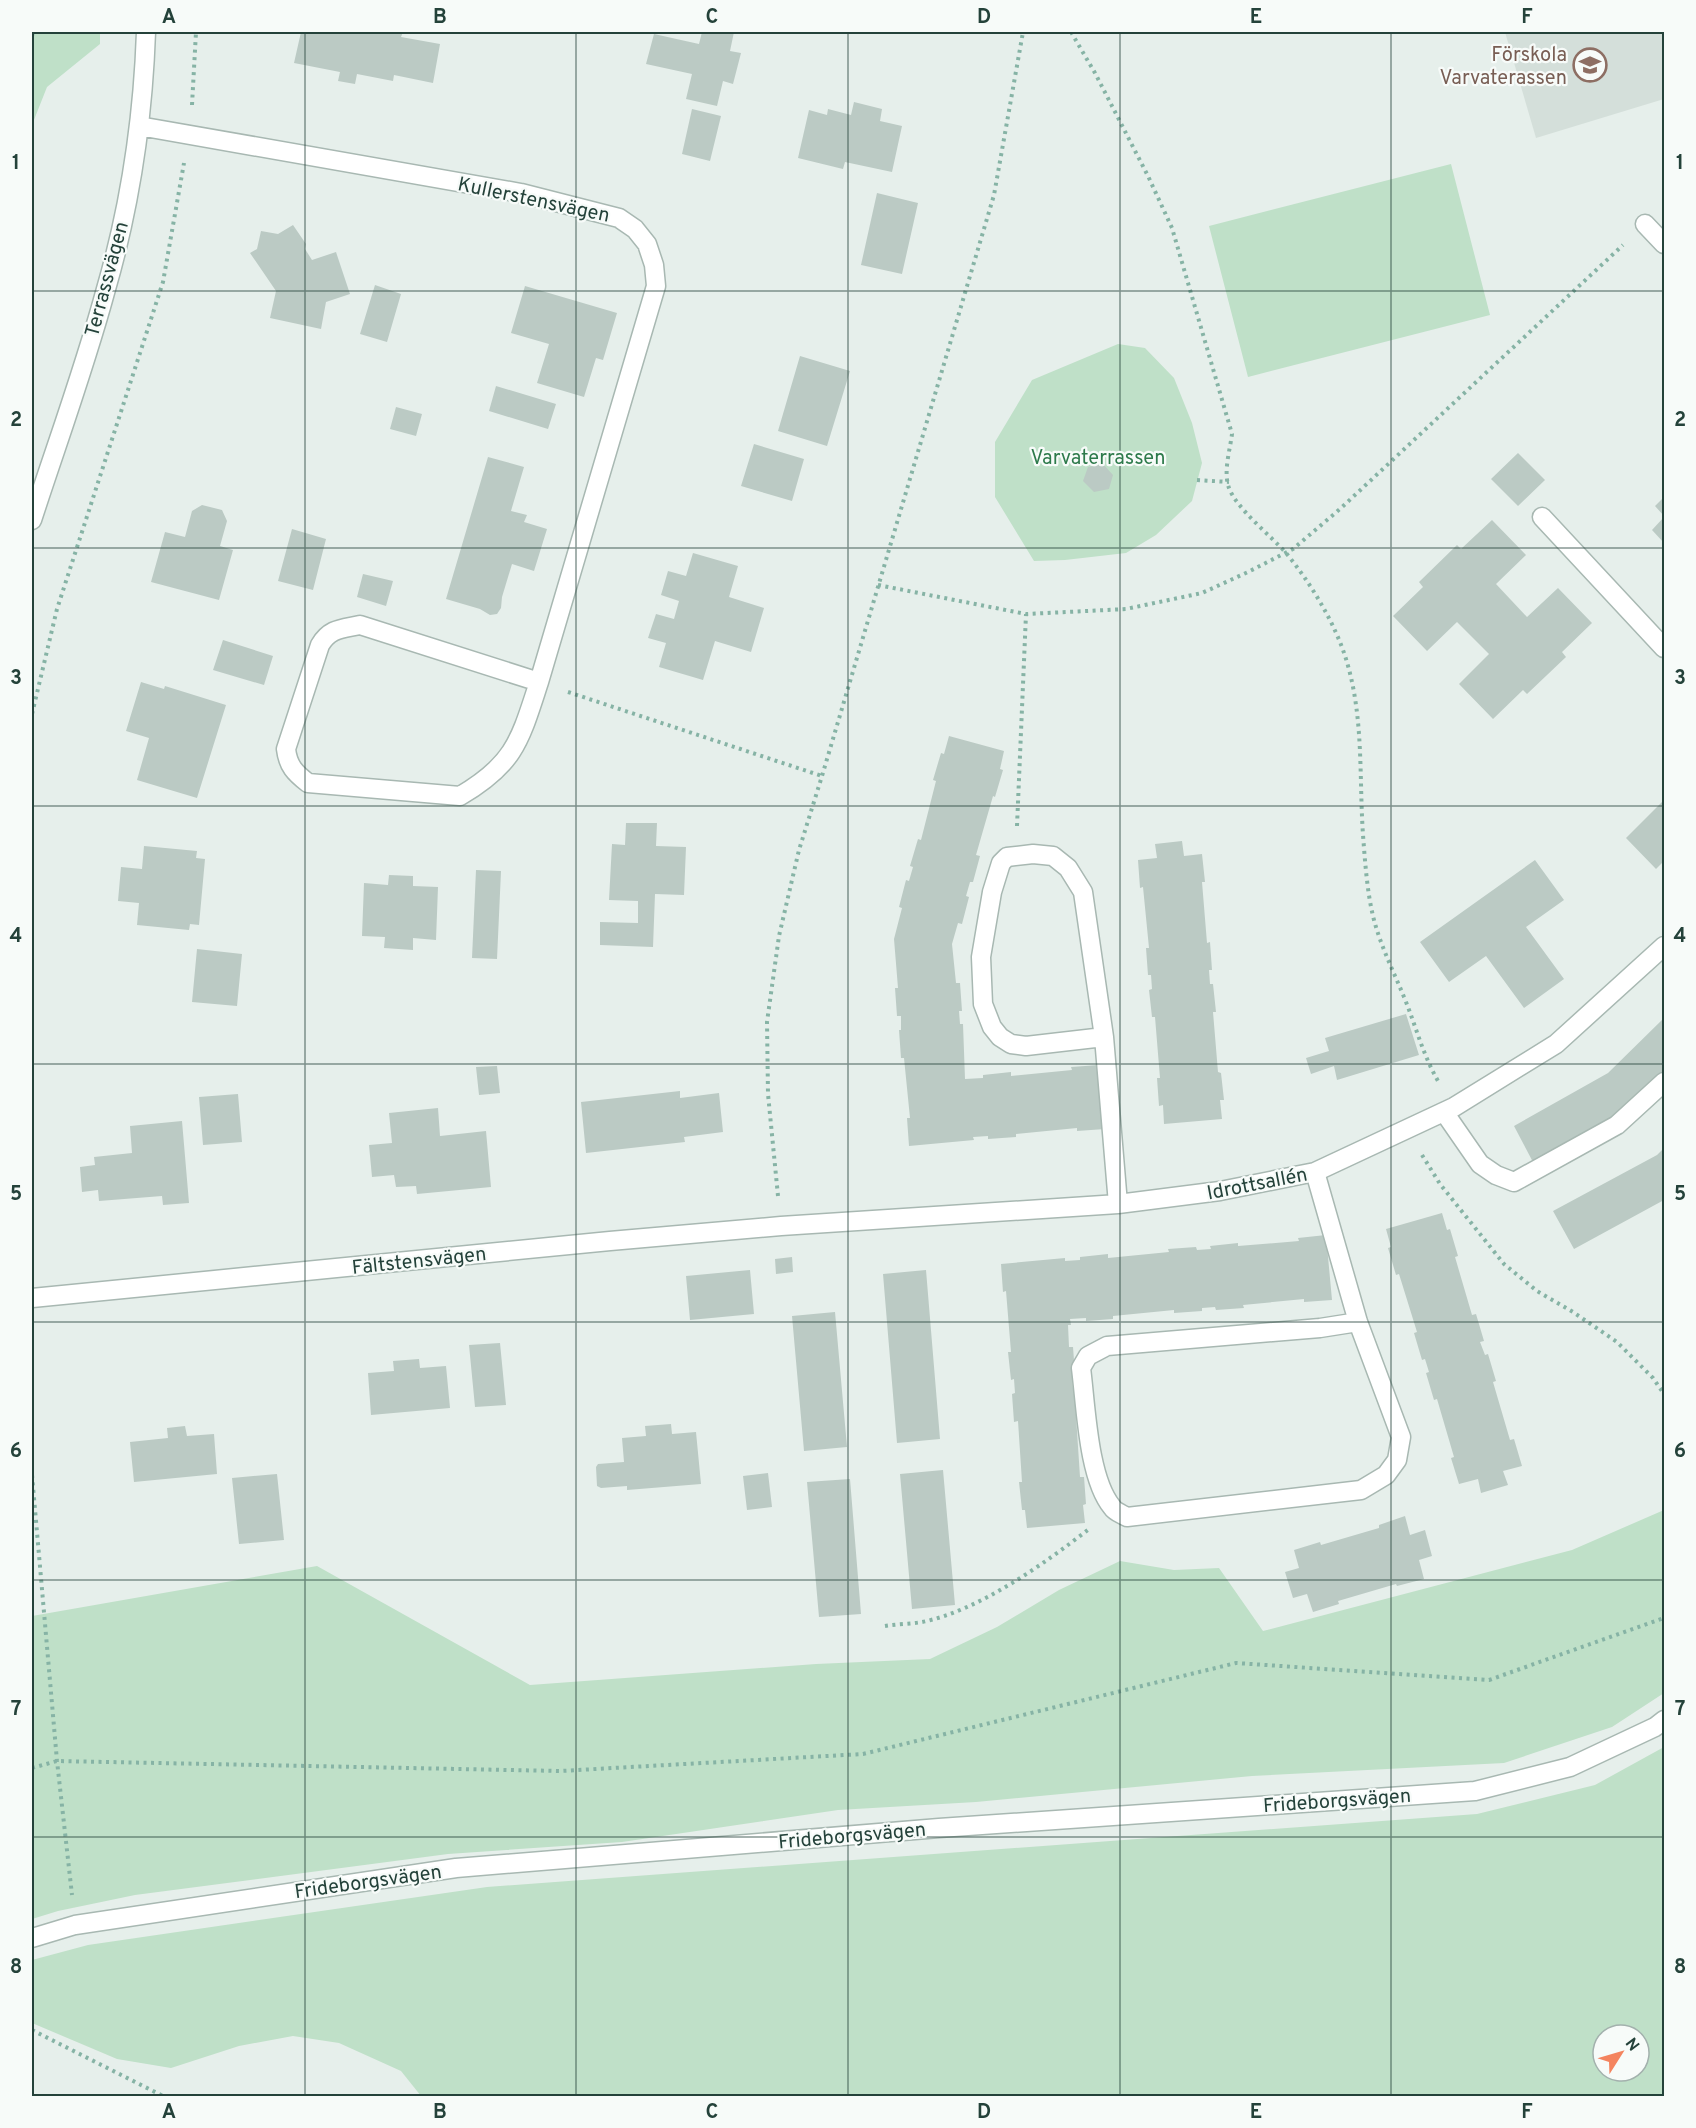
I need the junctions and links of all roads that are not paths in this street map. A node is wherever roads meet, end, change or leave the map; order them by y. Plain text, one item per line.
1 (146, 32) edge
2 (138, 126) junction
3 (1645, 224) road end
4 (1665, 244) edge
5 (1542, 516) dead end
6 (32, 520) edge
7 (1665, 648) edge
8 (539, 682) junction
9 (1664, 948) edge
10 (1104, 1037) junction
11 (1665, 1082) edge
12 (1449, 1109) junction
13 (1315, 1172) junction
14 (1118, 1204) junction
15 (781, 1226) joint
16 (32, 1298) edge
17 (1358, 1322) junction
18 (1665, 1720) edge
19 (32, 1938) edge

1 - 2 street, Terrassvägen
2 - 6 street, Terrassvägen
2 - 8 street, Kullerstensvägen
3 - 4 street
5 - 7 street
8 - 8 street, Kullerstensvägen
9 - 12 street, Idrottsallén
10 - 10 street
10 - 14 street
11 - 12 street
12 - 13 street, Idrottsallén
13 - 14 street, Idrottsallén
13 - 17 street
14 - 15 street, Idrottsallén
15 - 16 street, Fältstensvägen
17 - 17 street
18 - 19 street, Frideborgsvägen

